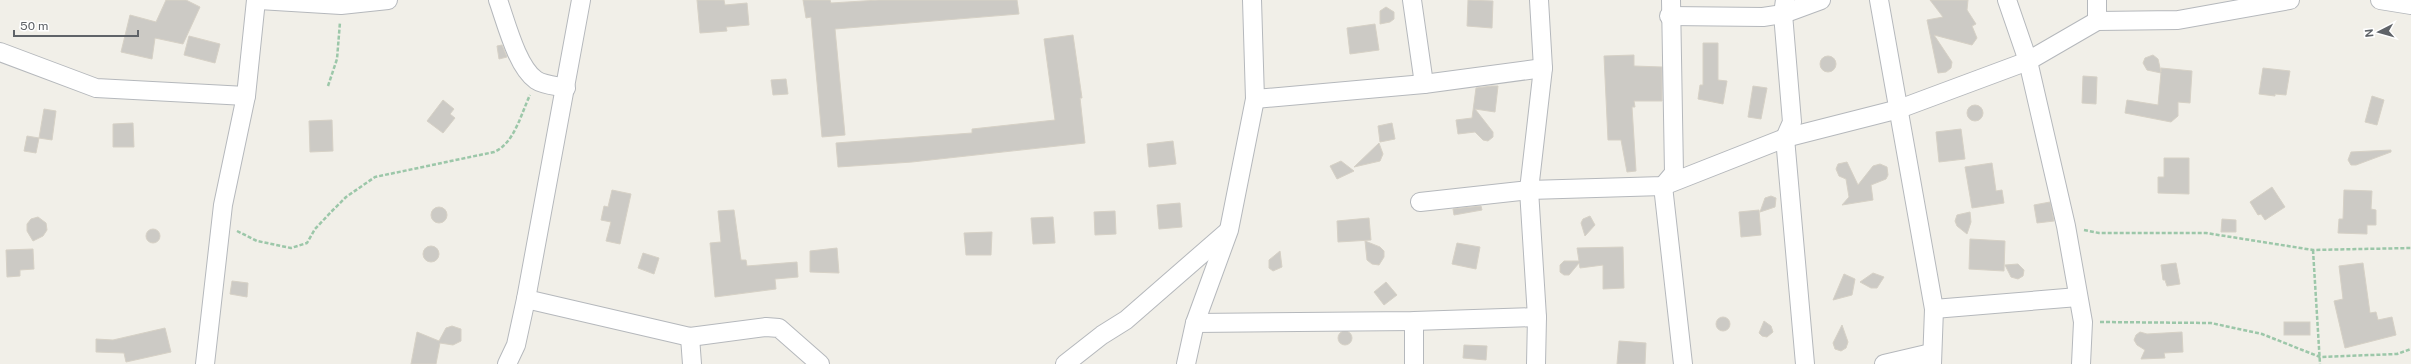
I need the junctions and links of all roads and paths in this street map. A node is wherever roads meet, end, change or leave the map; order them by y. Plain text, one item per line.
1 (256, 0) edge
2 (259, 0) edge
3 (388, 0) edge
4 (498, 0) edge
5 (581, 0) edge
6 (1252, 0) edge
7 (1412, 0) edge
8 (1539, 0) edge
9 (1820, 0) edge
10 (1879, 0) edge
11 (2007, 0) edge
12 (2097, 0) edge
13 (2290, 0) edge
14 (2380, 0) edge
15 (341, 5) junction
16 (2411, 5) edge
17 (1784, 7) edge
18 (1670, 8) edge
19 (2097, 21) junction
20 (0, 52) edge
21 (2028, 61) junction
22 (1543, 68) junction
23 (536, 80) junction
24 (1424, 84) junction
25 (328, 86) dead end
26 (566, 88) junction
27 (246, 96) junction
28 (1255, 99) junction
29 (1899, 109) junction
30 (1785, 138) junction
31 (1663, 186) junction
32 (1529, 190) junction
33 (1420, 202) dead end
34 (222, 220) junction
35 (2066, 226) junction
36 (1229, 230) junction
37 (2411, 248) edge
38 (2313, 250) junction
39 (2078, 297) junction
40 (526, 299) junction
41 (1934, 309) junction
42 (1537, 317) junction
43 (1414, 321) junction
44 (2083, 322) junction
45 (1195, 323) junction
46 (690, 337) junction
47 (2411, 349) edge
48 (2320, 357) junction
49 (1932, 359) edge
50 (205, 364) edge
51 (507, 364) edge
52 (692, 364) edge
53 (820, 364) edge
54 (1065, 364) edge
55 (1186, 364) edge
56 (1414, 364) edge
57 (1536, 364) edge
58 (1683, 364) edge
59 (1805, 364) edge
60 (1884, 364) edge
61 (2082, 364) edge
62 (2320, 364) edge

1 - 27 street
2 - 15 street
3 - 15 street
4 - 23 street
5 - 26 street
6 - 28 street
7 - 24 street
8 - 22 street
9 - 17 street
10 - 29 street
11 - 21 street
12 - 19 street
13 - 19 street
14 - 16 street
15 - 25 path
17 - 18 street
17 - 30 street
18 - 31 street
19 - 21 street
20 - 27 street
21 - 29 street
21 - 35 street
22 - 24 street
22 - 32 street
23 - 26 street
23 - 34 path
24 - 28 street
26 - 40 street
27 - 34 street
28 - 36 street
29 - 30 street
29 - 41 street
30 - 31 street
30 - 59 street
31 - 32 street
31 - 58 street
32 - 33 street
32 - 42 street
34 - 50 street
35 - 38 path
35 - 39 street
36 - 45 street
36 - 54 street
37 - 38 path
38 - 48 path
39 - 41 street
39 - 44 street
40 - 46 street
40 - 51 street
41 - 49 street
42 - 43 street
42 - 57 street
43 - 45 street
43 - 56 street
44 - 48 path
44 - 61 street
45 - 55 street
46 - 52 street
46 - 53 street
47 - 48 path
48 - 62 path
49 - 60 street

